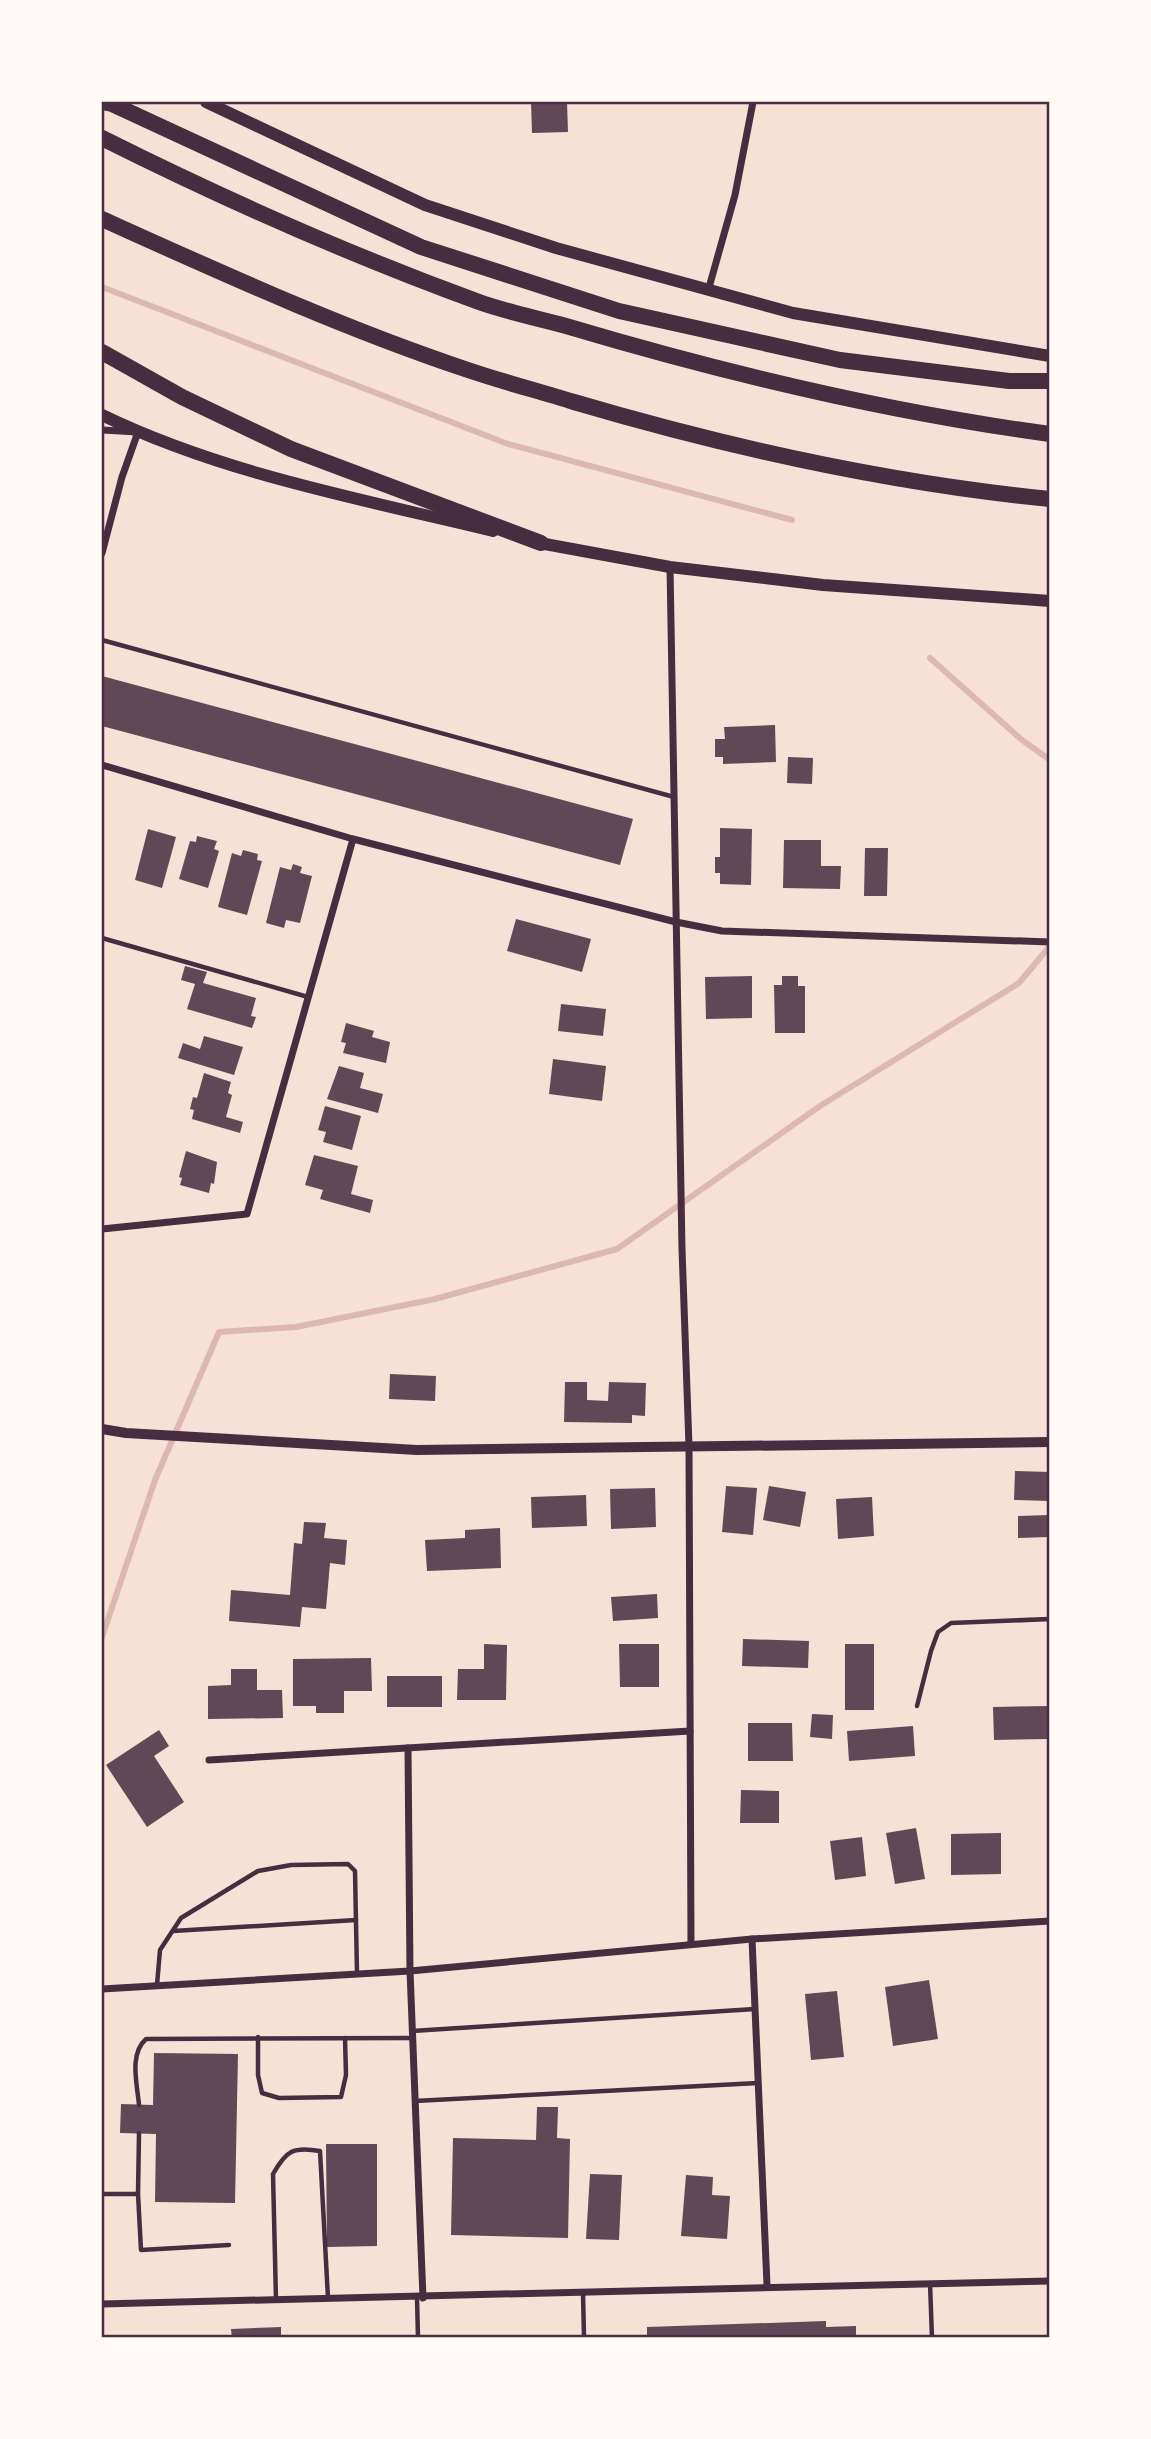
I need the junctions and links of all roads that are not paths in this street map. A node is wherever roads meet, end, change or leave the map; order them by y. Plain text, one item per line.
1 (102, 102) edge
2 (206, 102) edge
3 (753, 102) edge
4 (102, 138) edge
5 (102, 219) edge
6 (708, 291) junction
7 (102, 352) edge
8 (1049, 356) edge
9 (1049, 381) edge
10 (102, 415) edge
11 (102, 430) edge
12 (138, 432) junction
13 (1049, 434) edge
14 (1049, 499) edge
15 (104, 531) edge
16 (541, 543) junction
17 (102, 553) edge
18 (670, 567) junction
19 (1049, 601) edge
20 (102, 640) edge
21 (102, 765) edge
22 (674, 797) junction
23 (353, 839) junction
24 (676, 922) junction
25 (102, 938) edge
26 (1049, 942) edge
27 (308, 997) junction
28 (102, 1228) edge
29 (102, 1429) edge
30 (1049, 1442) edge
31 (689, 1446) junction
32 (1049, 1619) edge
33 (917, 1706) dead end
34 (690, 1731) junction
35 (408, 1748) junction
36 (209, 1760) dead end
37 (356, 1920) junction
38 (1049, 1921) edge
39 (172, 1931) junction
40 (752, 1939) junction
41 (691, 1944) junction
42 (410, 1971) junction
43 (358, 1974) junction
44 (157, 1986) junction
45 (102, 1989) edge
46 (755, 2009) junction
47 (413, 2035) junction
48 (258, 2037) junction
49 (345, 2038) junction
50 (758, 2083) junction
51 (415, 2101) junction
52 (139, 2105) dead end
53 (139, 2133) dead end
54 (102, 2194) edge
55 (138, 2194) junction
56 (229, 2245) dead end
57 (1049, 2281) edge
58 (930, 2283) junction
59 (767, 2285) junction
60 (583, 2292) junction
61 (420, 2298) junction
62 (328, 2299) junction
63 (276, 2300) junction
64 (102, 2304) edge
65 (418, 2337) edge
66 (584, 2337) edge
67 (932, 2337) edge

1 - 9 highway
2 - 6 main road
3 - 6 street
4 - 13 highway
5 - 14 highway
6 - 8 main road
7 - 16 highway
10 - 12 main road
11 - 12 street
12 - 15 street
12 - 16 main road
15 - 17 street
16 - 18 main road
18 - 19 main road
18 - 22 street
20 - 22 lane
21 - 23 street
22 - 24 street
23 - 24 street
23 - 27 street
24 - 26 street
24 - 31 street
25 - 27 lane
27 - 28 street
29 - 31 street
30 - 31 street
31 - 34 street
32 - 33 lane
34 - 35 street
34 - 41 street
35 - 36 street
35 - 42 street
37 - 39 lane
37 - 39 lane
37 - 43 lane
38 - 40 street
39 - 44 lane
40 - 41 street
40 - 46 street
41 - 42 street
42 - 43 street
42 - 47 street
43 - 44 street
44 - 45 street
46 - 47 lane
46 - 50 street
47 - 49 lane
47 - 51 street
48 - 49 lane
48 - 49 lane
48 - 52 lane
50 - 51 lane
50 - 59 street
51 - 61 street
53 - 55 lane
54 - 55 lane
55 - 56 lane
57 - 58 street
58 - 59 street
58 - 67 lane
59 - 60 street
60 - 61 street
60 - 66 lane
61 - 62 street
61 - 65 lane
62 - 63 street
62 - 63 lane
63 - 64 street

